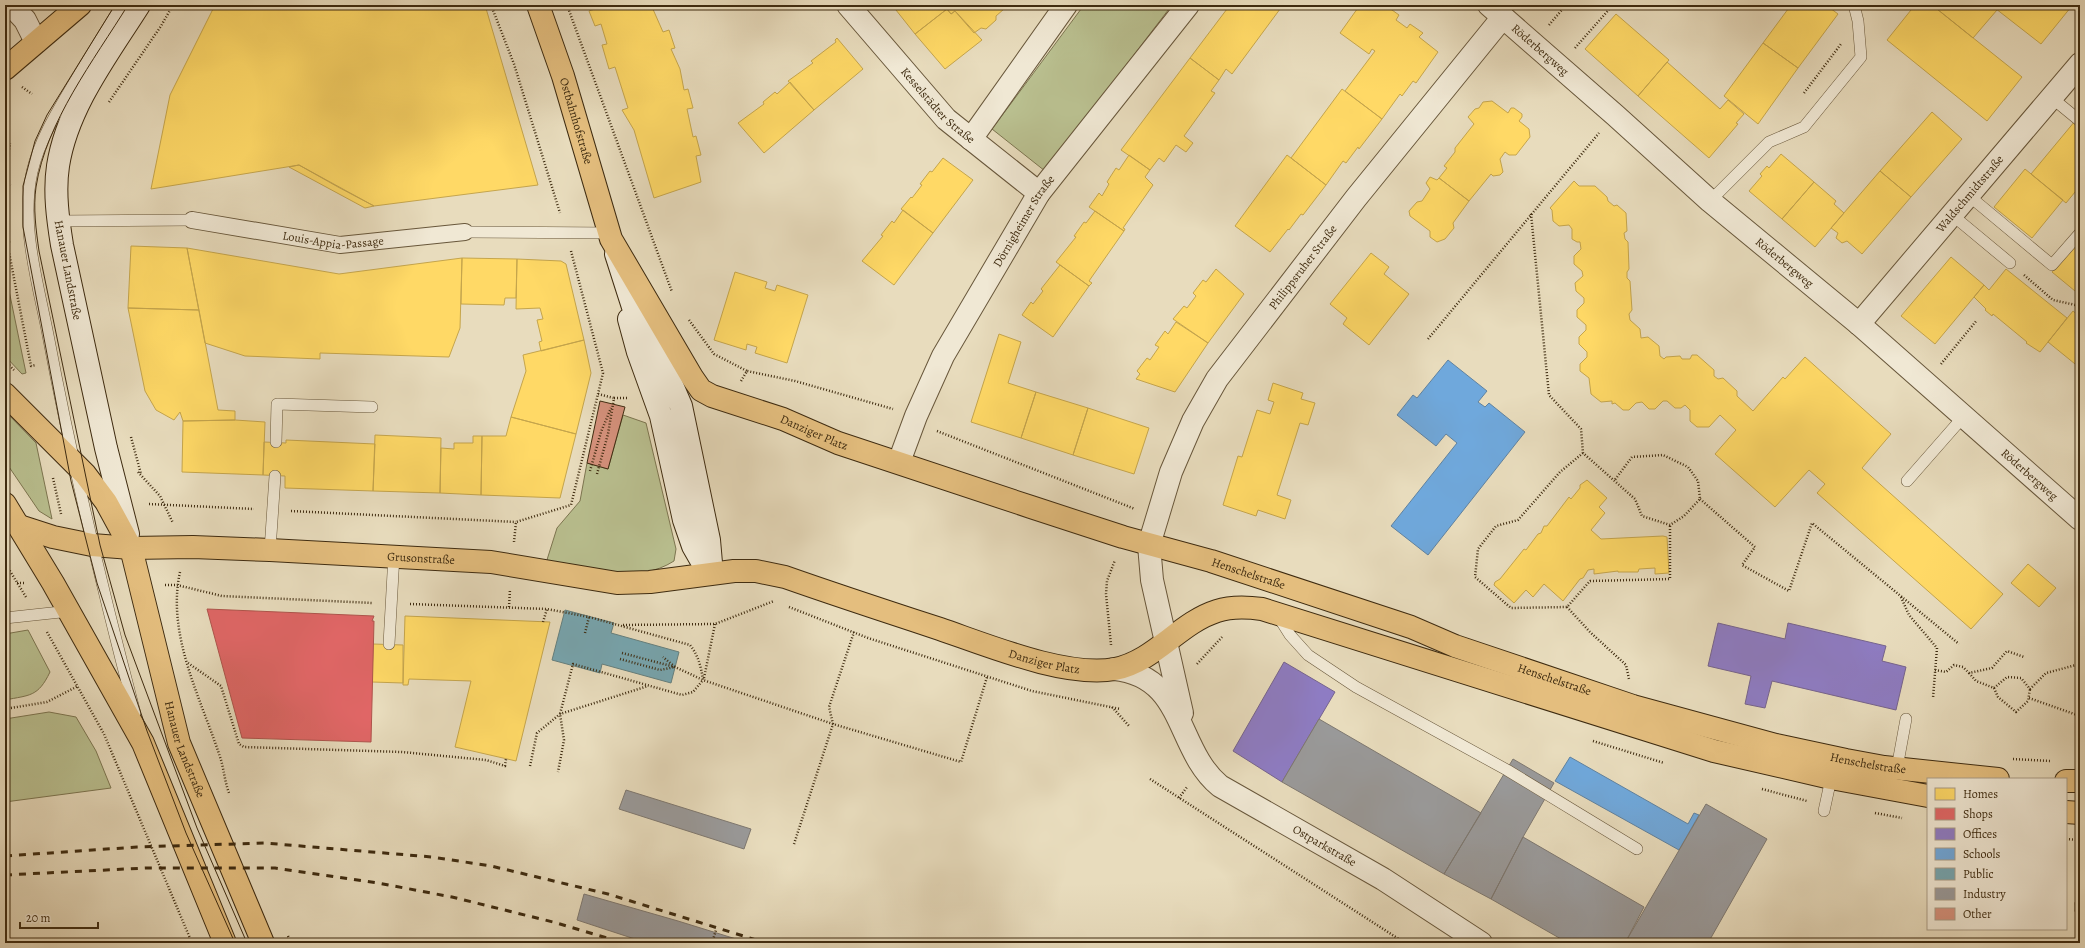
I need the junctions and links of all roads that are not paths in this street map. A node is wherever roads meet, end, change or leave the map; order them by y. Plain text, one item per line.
1 (11, 5) edge
2 (80, 5) edge
3 (122, 5) edge
4 (139, 5) edge
5 (538, 5) edge
6 (848, 5) edge
7 (1066, 5) edge
8 (1188, 5) edge
9 (1854, 5) edge
10 (1496, 11) edge
11 (36, 42) junction
12 (2080, 64) edge
13 (5, 69) edge
14 (2052, 98) junction
15 (2080, 121) edge
16 (971, 139) junction
17 (1039, 193) junction
18 (1968, 195) junction
19 (1710, 201) junction
20 (1951, 214) junction
21 (192, 220) joint
22 (58, 221) junction
23 (465, 232) joint
24 (2080, 233) edge
25 (610, 236) junction
26 (2010, 263) road end
27 (1859, 324) junction
28 (5, 394) edge
29 (372, 407) dead end
30 (1964, 416) junction
31 (276, 442) dead end
32 (899, 462) junction
33 (75, 463) junction
34 (275, 476) dead end
35 (1907, 481) dead end
36 (5, 504) edge
37 (2080, 519) edge
38 (19, 526) junction
39 (92, 545) junction
40 (1149, 545) junction
41 (1120, 546) joint
42 (131, 548) junction
43 (270, 550) junction
44 (394, 555) junction
45 (709, 574) junction
46 (70, 611) junction
47 (1276, 613) junction
48 (5, 618) edge
49 (1166, 642) junction
50 (389, 644) dead end
51 (1113, 660) junction
52 (1906, 719) dead end
53 (1186, 733) junction
54 (143, 743) junction
55 (1833, 768) junction
56 (1897, 768) junction
57 (1989, 778) edge
58 (2067, 781) edge
59 (2080, 781) edge
60 (1927, 796) edge
61 (1824, 811) dead end
62 (2067, 812) edge
63 (2080, 813) edge
64 (1637, 850) dead end
65 (2080, 905) edge
66 (2080, 909) edge
67 (225, 943) edge
68 (262, 943) edge
69 (1481, 943) edge

1 - 11 street
2 - 11 main road
3 - 33 lane, Hanauer Landstraße
4 - 22 street, Hanauer Landstraße
5 - 25 main road, Ostbahnhofstraße
6 - 16 street, Kesselstädter Straße
7 - 16 street
8 - 17 street, Dörnigheimer Straße
9 - 19 lane
10 - 19 street, Röderbergweg
10 - 40 street, Philippsruher Straße
11 - 13 main road
12 - 14 street, Waldschmidtstraße
14 - 15 lane
14 - 18 street, Waldschmidtstraße
16 - 17 street, Kesselstädter Straße
17 - 32 street, Dörnigheimer Straße
18 - 20 street, Waldschmidtstraße
18 - 24 lane
19 - 27 street, Röderbergweg
20 - 26 lane
20 - 27 street, Waldschmidtstraße
21 - 22 lane, Louis-Appia-Passage
21 - 23 street, Louis-Appia-Passage
22 - 42 street, Hanauer Landstraße
23 - 25 lane, Louis-Appia-Passage
25 - 32 main road, Danziger Platz
25 - 45 street
27 - 30 street, Röderbergweg
28 - 33 main road, Hanauer Landstraße
29 - 31 lane
30 - 35 lane
30 - 37 street, Röderbergweg
32 - 41 main road, Danziger Platz
33 - 39 lane, Hanauer Landstraße
33 - 42 main road, Hanauer Landstraße
34 - 43 lane
36 - 38 main road, Hanauer Landstraße
38 - 39 main road
38 - 46 main road, Hanauer Landstraße
39 - 42 main road
39 - 54 lane, Hanauer Landstraße
40 - 41 main road, Henschelstraße
40 - 49 street
40 - 55 main road, Henschelstraße
42 - 43 main road, Grusonstraße
42 - 68 main road, Hanauer Landstraße
43 - 44 main road, Grusonstraße
44 - 45 main road, Grusonstraße
44 - 50 lane
45 - 51 main road, Danziger Platz
46 - 48 lane
46 - 54 main road, Hanauer Landstraße
47 - 49 main road, Henschelstraße
47 - 55 main road, Henschelstraße
47 - 64 lane
49 - 51 main road, Danziger Platz
49 - 53 street, Ostparkstraße
51 - 53 street, Ostparkstraße
52 - 56 lane
53 - 69 street, Ostparkstraße
54 - 67 main road, Hanauer Landstraße
55 - 56 main road, Henschelstraße
55 - 60 main road, Henschelstraße
55 - 61 lane
56 - 57 main road, Henschelstraße
58 - 59 main road
62 - 63 main road
65 - 66 lane

